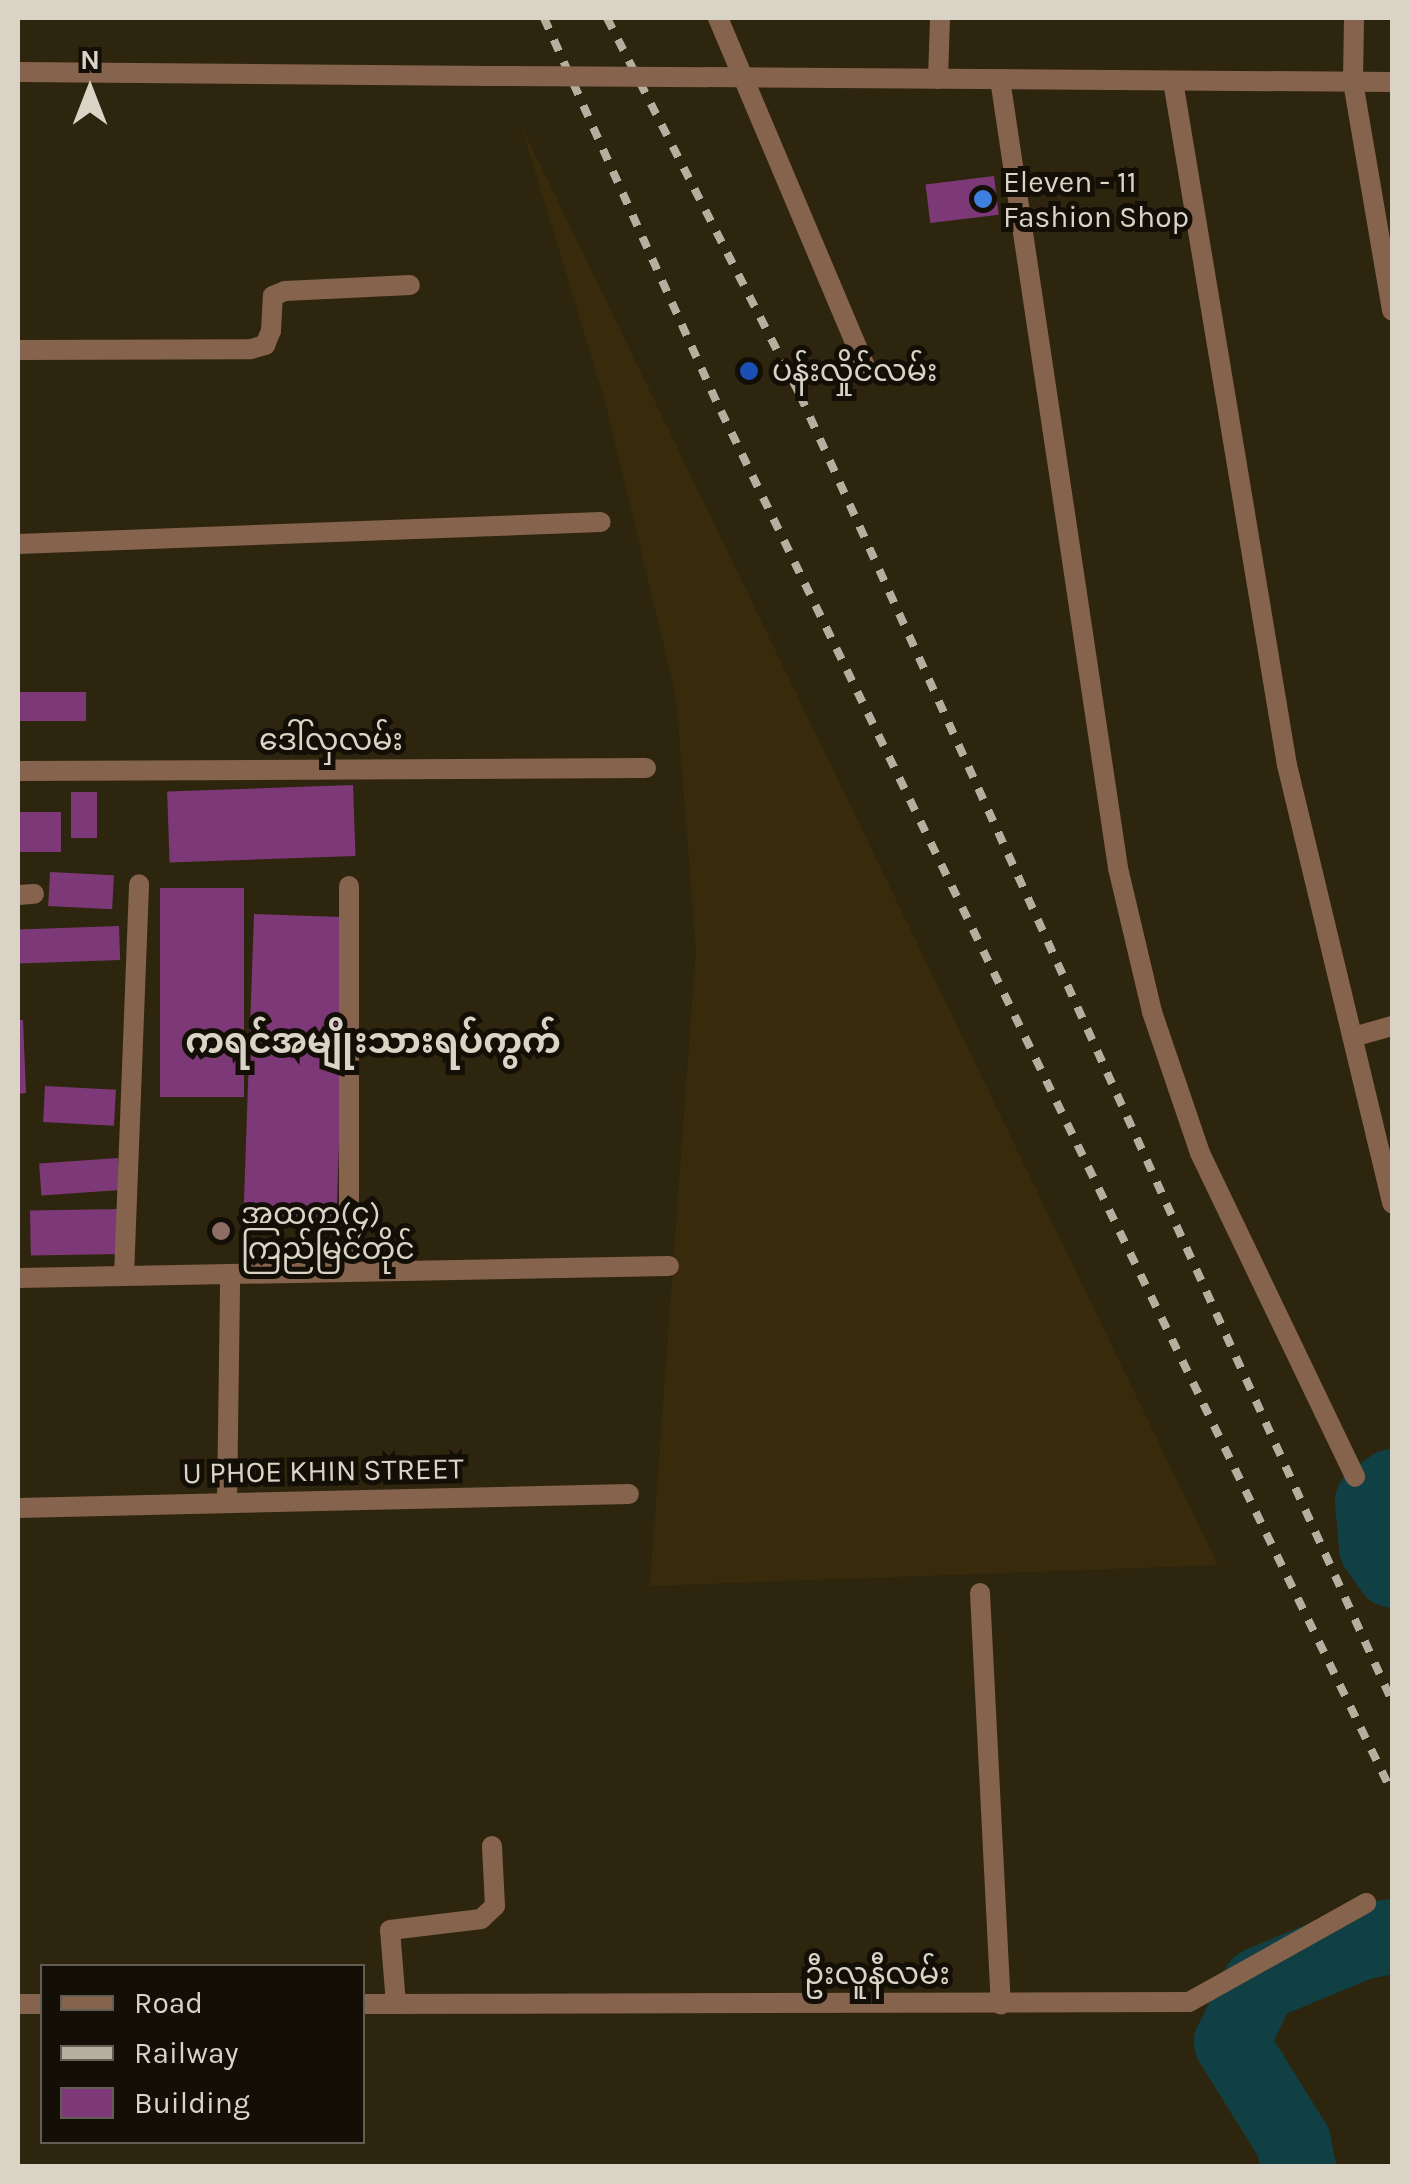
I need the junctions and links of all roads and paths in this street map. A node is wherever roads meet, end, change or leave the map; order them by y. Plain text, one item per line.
1 (718, 18) edge
2 (940, 18) edge
3 (1354, 18) edge
4 (18, 72) edge
5 (746, 77) junction
6 (938, 79) junction
7 (1000, 79) junction
8 (1173, 81) junction
9 (1353, 82) junction
10 (1392, 82) edge
11 (410, 285) dead end
12 (1392, 310) edge
13 (18, 350) edge
14 (867, 371) dead end
15 (601, 522) dead end
16 (18, 544) edge
17 (646, 768) dead end
18 (18, 771) edge
19 (139, 884) dead end
20 (348, 886) dead end
21 (1392, 1026) edge
22 (1352, 1037) junction
23 (1392, 1204) edge
24 (669, 1266) dead end
25 (348, 1272) junction
26 (230, 1274) junction
27 (124, 1276) junction
28 (18, 1278) edge
29 (1355, 1477) dead end
30 (629, 1494) dead end
31 (227, 1503) junction
32 (18, 1508) edge
33 (980, 1593) dead end
34 (492, 1846) dead end
35 (1366, 1903) dead end
36 (365, 2004) edge
37 (396, 2004) junction
38 (1002, 2004) junction

1 - 5 street
2 - 6 street
3 - 9 street
4 - 5 street, bridge
5 - 6 street
5 - 14 street
6 - 7 street
7 - 8 street
7 - 29 street
8 - 9 street
8 - 22 street
9 - 10 street
9 - 12 street
11 - 13 street
15 - 16 street
17 - 18 street, ဒေါ်လှလမ်း
19 - 27 street
20 - 25 street
21 - 22 street
22 - 23 street
24 - 25 street
25 - 26 street
26 - 27 street
26 - 31 street
27 - 28 street
30 - 31 street, U PHOE KHIN STREET
31 - 32 street, U PHOE KHIN STREET
33 - 38 street
34 - 37 street
35 - 38 street, ဦးလူနီလမ်း
36 - 37 street, ဦးလူနီလမ်း
37 - 38 street, ဦးလူနီလမ်း

